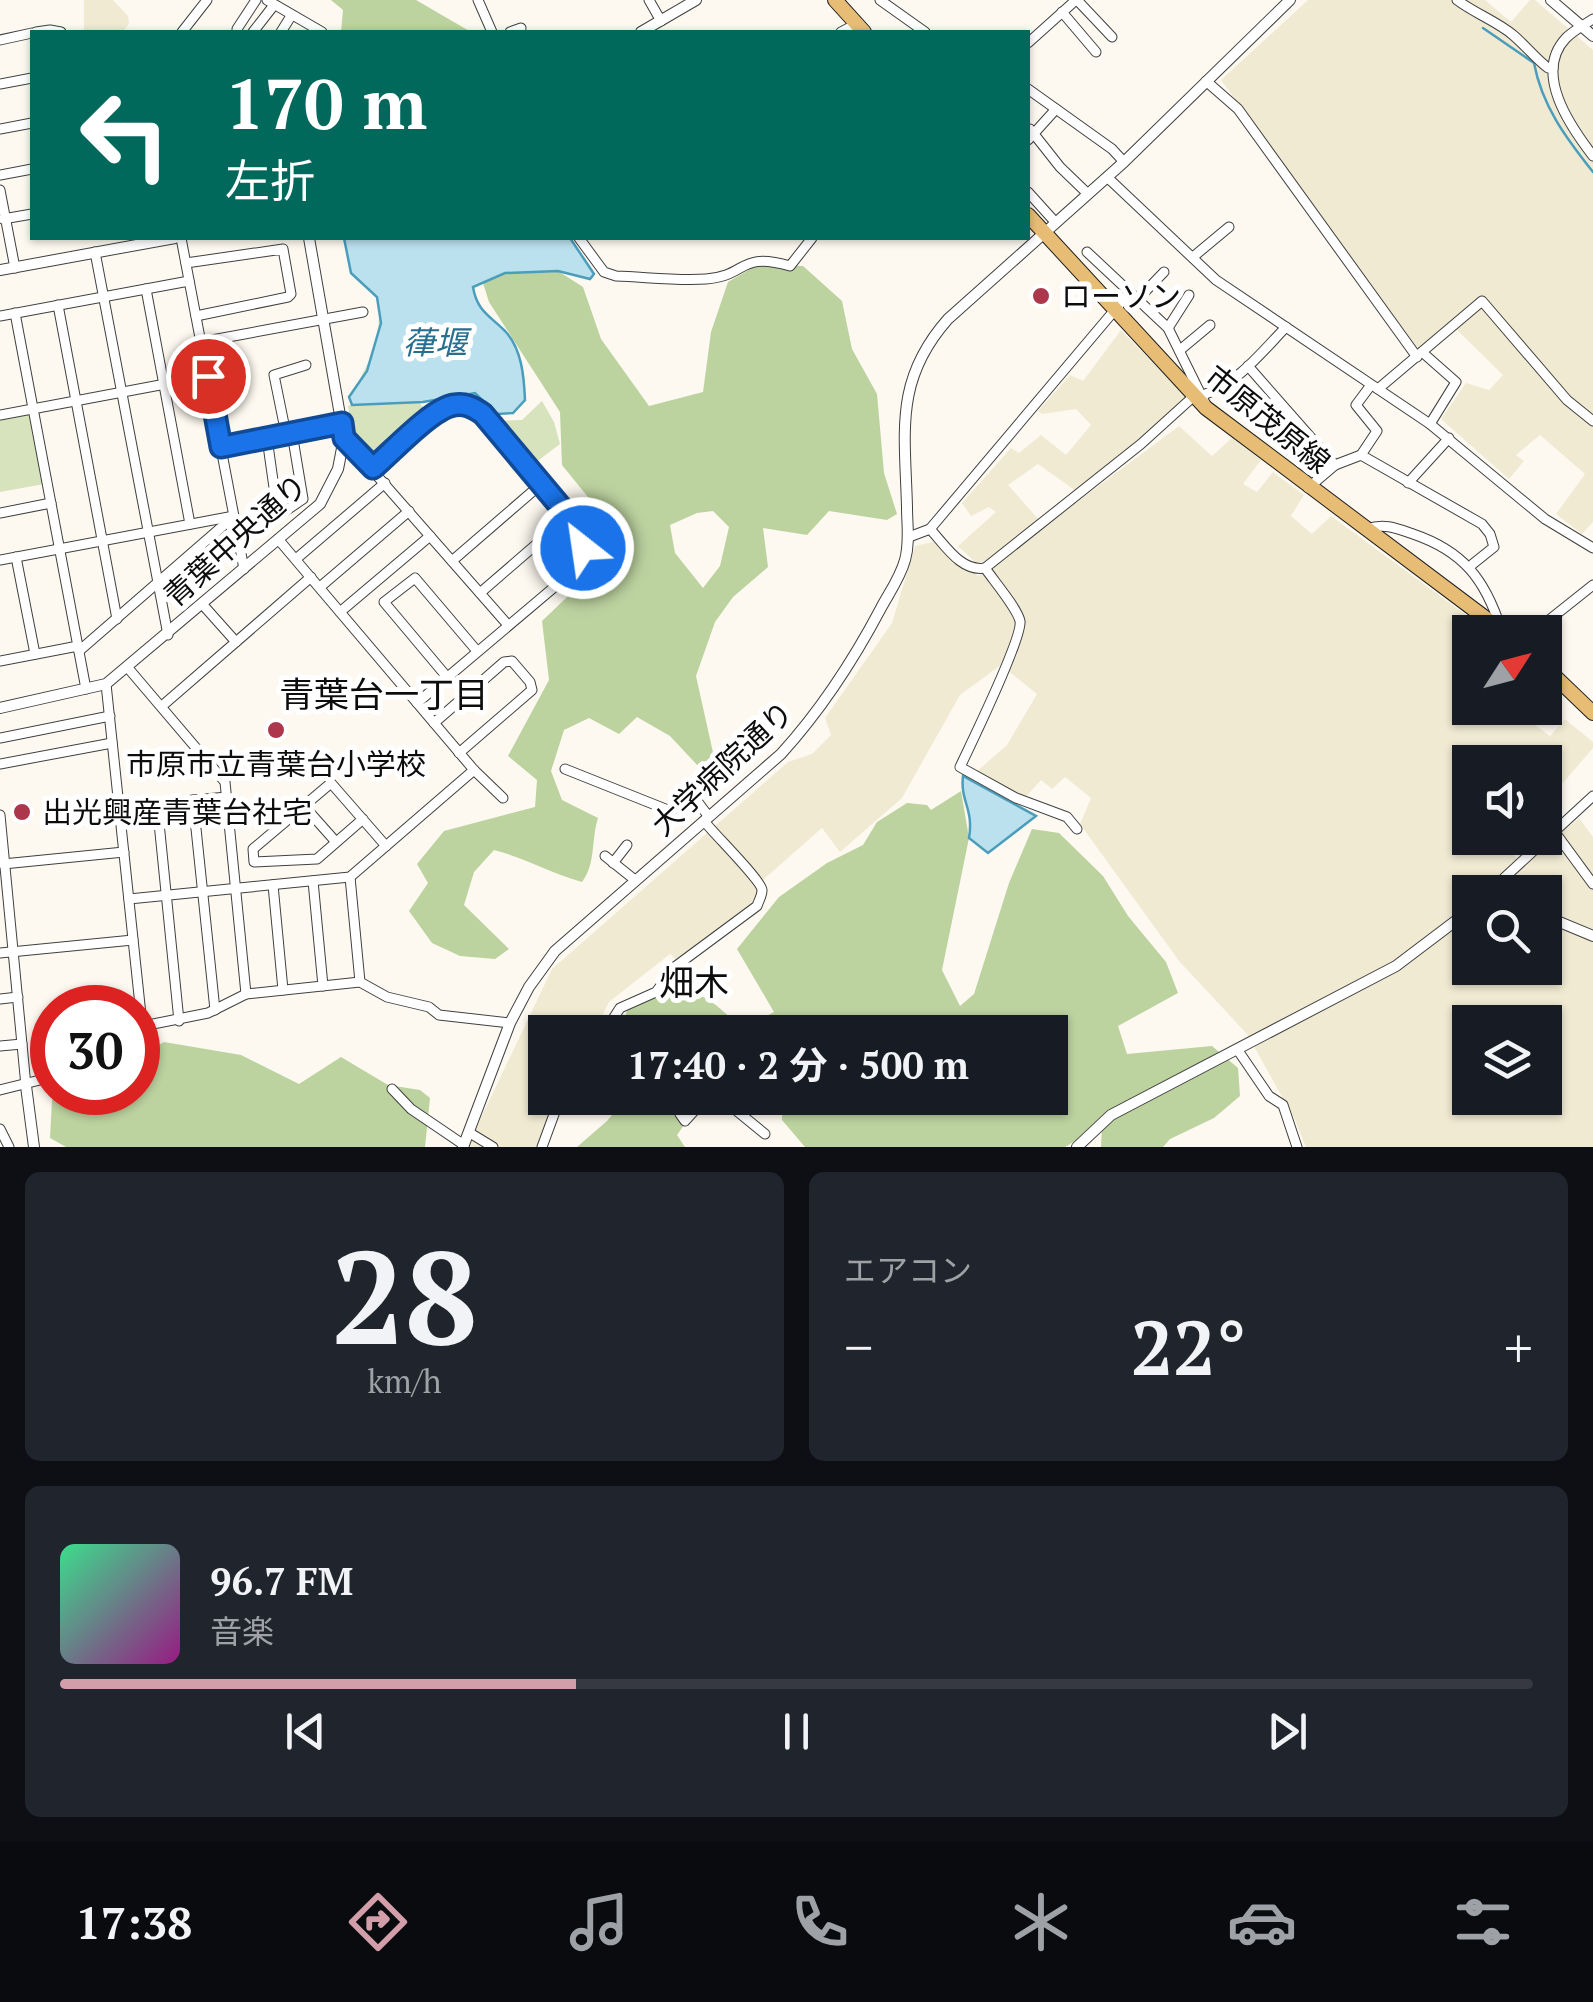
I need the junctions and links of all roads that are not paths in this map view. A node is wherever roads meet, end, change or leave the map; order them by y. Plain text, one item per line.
1 (206, 0) edge
2 (256, 0) edge
3 (478, 0) edge
4 (648, 0) edge
5 (696, 0) edge
6 (834, 0) edge
7 (881, 0) edge
8 (1076, 0) edge
9 (1290, 0) edge
10 (1457, 0) edge
11 (1551, 0) edge
12 (270, 2) edge
13 (1062, 12) junction
14 (291, 16) junction
15 (1593, 19) edge
16 (661, 20) junction
17 (1582, 26) junction
18 (860, 28) edge
19 (237, 29) dead end
20 (184, 30) edge
21 (254, 30) edge
22 (282, 30) edge
23 (318, 30) edge
24 (491, 30) edge
25 (644, 30) edge
26 (922, 30) edge
27 (30, 34) edge
28 (1593, 36) edge
29 (1112, 37) dead end
30 (0, 40) edge
31 (1030, 41) edge
32 (1096, 52) dead end
33 (1553, 68) junction
34 (30, 78) edge
35 (1206, 81) junction
36 (0, 84) edge
37 (1030, 90) edge
38 (1056, 109) junction
39 (30, 123) edge
40 (0, 129) edge
41 (1030, 134) edge
42 (1593, 156) edge
43 (1124, 162) junction
44 (30, 168) edge
45 (0, 175) edge
46 (1107, 177) junction
47 (0, 190) edge
48 (1088, 194) junction
49 (1030, 195) edge
50 (30, 214) edge
51 (1030, 216) edge
52 (3, 219) edge
53 (1229, 227) dead end
54 (1050, 228) junction
55 (150, 240) edge
56 (179, 240) edge
57 (309, 240) edge
58 (580, 240) edge
59 (810, 240) edge
60 (94, 252) junction
61 (1087, 252) dead end
62 (1193, 257) junction
63 (186, 263) junction
64 (15, 268) junction
65 (0, 270) edge
66 (1164, 272) dead end
67 (190, 281) junction
68 (146, 289) junction
69 (1134, 295) junction
70 (1189, 295) dead end
71 (103, 297) junction
72 (58, 305) junction
73 (1114, 311) junction
74 (363, 312) dead end
75 (16, 313) junction
76 (0, 316) edge
77 (196, 316) junction
78 (322, 320) junction
79 (1210, 325) dead end
80 (1286, 327) junction
81 (1168, 328) junction
82 (201, 342) junction
83 (1180, 350) junction
84 (1419, 354) junction
85 (306, 365) dead end
86 (1248, 366) junction
87 (208, 376) junction
88 (163, 385) junction
89 (1374, 387) junction
90 (122, 392) junction
91 (1201, 400) junction
92 (76, 401) junction
93 (34, 409) junction
94 (0, 415) edge
95 (1593, 421) edge
96 (342, 423) junction
97 (1430, 424) junction
98 (289, 434) junction
99 (267, 438) junction
100 (344, 438) junction
101 (1450, 438) junction
102 (221, 447) junction
103 (1362, 455) junction
104 (1334, 465) junction
105 (373, 468) junction
106 (386, 483) junction
107 (1408, 483) junction
108 (540, 485) junction
109 (1308, 488) junction
110 (51, 503) junction
111 (409, 511) junction
112 (0, 512) edge
113 (234, 516) junction
114 (568, 516) junction
115 (190, 524) junction
116 (930, 530) junction
117 (1364, 530) junction
118 (147, 532) junction
119 (430, 536) junction
120 (909, 537) junction
121 (278, 540) junction
122 (103, 541) junction
123 (1593, 548) edge
124 (60, 549) junction
125 (16, 557) junction
126 (296, 558) junction
127 (0, 560) edge
128 (452, 561) junction
129 (985, 568) junction
130 (1469, 568) junction
131 (244, 569) junction
132 (311, 577) junction
133 (1593, 584) edge
134 (157, 586) junction
135 (320, 587) junction
136 (480, 594) junction
137 (203, 605) junction
138 (340, 612) junction
139 (1480, 615) edge
140 (1497, 615) edge
141 (1555, 615) edge
142 (118, 619) junction
143 (508, 625) junction
144 (168, 635) junction
145 (236, 642) junction
146 (79, 648) junction
147 (477, 651) junction
148 (34, 654) junction
149 (0, 661) edge
150 (128, 668) junction
151 (447, 677) junction
152 (1562, 683) edge
153 (106, 684) junction
154 (86, 689) junction
155 (417, 703) junction
156 (162, 706) junction
157 (0, 708) edge
158 (1593, 713) edge
159 (110, 716) junction
160 (434, 723) junction
161 (34, 731) junction
162 (0, 738) edge
163 (112, 744) junction
164 (459, 753) junction
165 (38, 756) junction
166 (0, 764) edge
167 (566, 769) dead end
168 (474, 770) junction
169 (1593, 796) edge
170 (226, 798) junction
171 (503, 798) dead end
172 (193, 800) junction
173 (157, 804) junction
174 (304, 806) junction
175 (119, 807) junction
176 (0, 819) edge
177 (363, 819) junction
178 (706, 819) junction
179 (1562, 824) edge
180 (1077, 829) dead end
181 (336, 842) junction
182 (1562, 842) edge
183 (627, 845) dead end
184 (386, 846) junction
185 (124, 852) junction
186 (1528, 855) edge
187 (2, 864) edge
188 (1507, 875) edge
189 (350, 877) junction
190 (635, 880) junction
191 (313, 881) junction
192 (1593, 884) edge
193 (273, 885) junction
194 (237, 888) junction
195 (202, 892) junction
196 (166, 896) junction
197 (129, 900) junction
198 (5, 909) edge
199 (1562, 923) edge
200 (1452, 924) edge
201 (1593, 936) edge
202 (133, 940) junction
203 (14, 952) junction
204 (0, 954) edge
205 (360, 982) junction
206 (137, 985) edge
207 (323, 986) junction
208 (283, 990) junction
209 (246, 994) junction
210 (18, 997) junction
211 (0, 999) edge
212 (215, 1010) junction
213 (616, 1015) edge
214 (179, 1021) junction
215 (160, 1023) edge
216 (510, 1023) junction
217 (22, 1044) junction
218 (0, 1046) edge
219 (1238, 1049) junction
220 (30, 1085) edge
221 (26, 1086) junction
222 (392, 1089) dead end
223 (0, 1090) edge
224 (554, 1115) edge
225 (742, 1115) edge
226 (0, 1129) edge
227 (470, 1133) junction
228 (766, 1134) dead end
229 (463, 1146) edge
230 (9, 1147) edge
231 (34, 1147) edge
232 (493, 1147) edge
233 (542, 1147) edge
234 (1077, 1147) edge
235 (1298, 1147) edge

1 - 20 street
2 - 19 street
3 - 24 street
4 - 16 street
5 - 16 street
6 - 18 main road
7 - 26 street
8 - 13 street
8 - 29 street
9 - 35 street, 大学病院通り
10 - 33 street
11 - 17 street
12 - 14 street
12 - 21 street
13 - 31 street
13 - 32 street
14 - 22 street
14 - 23 street
15 - 17 street
16 - 25 street
17 - 28 street
17 - 33 street
27 - 30 street
33 - 42 street
34 - 36 street
35 - 43 street, 大学病院通り
35 - 84 street
37 - 38 street
38 - 41 street
38 - 43 street
39 - 40 street
41 - 48 street
43 - 46 street, 大学病院通り
44 - 45 street
46 - 48 street, 大学病院通り
46 - 62 street
47 - 52 street
48 - 54 street, 大学病院通り
49 - 54 street
50 - 52 street
51 - 54 main road, 市原茂原線
52 - 64 street
53 - 62 street
54 - 73 main road, 市原茂原線
54 - 120 street, 大学病院通り
55 - 60 street
56 - 63 street
57 - 78 street, 青葉中央通り
58 - 59 street
60 - 64 street
60 - 71 street
61 - 69 street
62 - 80 street
63 - 67 street
63 - 77 street
64 - 65 street
66 - 69 street
67 - 68 street
67 - 77 street
68 - 71 street
68 - 88 street
69 - 73 street
69 - 81 street
70 - 81 street
71 - 72 street
71 - 90 street
72 - 75 street
72 - 92 street
73 - 91 main road, 市原茂原線
73 - 116 street
74 - 78 street
75 - 76 street
75 - 93 street
77 - 82 street
78 - 82 street
78 - 96 street, 青葉中央通り
79 - 83 street
80 - 86 street
80 - 89 street
81 - 83 street
82 - 87 street
83 - 91 street
84 - 89 street
84 - 95 street
84 - 97 street
85 - 98 street
86 - 91 street
86 - 104 street
87 - 88 street
87 - 102 street
88 - 90 street
88 - 115 street
89 - 97 street
89 - 103 street
90 - 92 street
90 - 118 street
91 - 109 main road, 市原茂原線
91 - 129 street
92 - 93 street
92 - 122 street
93 - 94 street
93 - 110 street
96 - 98 street
96 - 100 street, 青葉中央通り
97 - 101 street
98 - 99 street
98 - 99 street
99 - 102 street
100 - 105 street
100 - 121 street, 青葉中央通り
101 - 107 street
101 - 123 street
102 - 113 street
103 - 104 street
103 - 107 street
104 - 109 street
105 - 106 street
105 - 108 street
106 - 111 street
106 - 126 street
107 - 130 street
108 - 114 street
108 - 128 street
109 - 117 main road, 市原茂原線
110 - 112 street
110 - 124 street
111 - 119 street
111 - 135 street
113 - 115 street
113 - 131 street
113 - 134 street
114 - 136 street
114 - 143 street
115 - 118 street
116 - 120 street
116 - 129 street
117 - 130 street
117 - 139 main road, 市原茂原線
118 - 122 street
118 - 134 street
119 - 128 street
119 - 138 street
120 - 178 street, 大学病院通り
121 - 126 street
121 - 131 street, 青葉中央通り
122 - 124 street
122 - 142 street
124 - 125 street
124 - 146 street
125 - 127 street
125 - 148 street
126 - 132 street
128 - 136 street
129 - 180 street
130 - 140 street
131 - 137 street, 青葉中央通り
132 - 135 street
132 - 145 street
133 - 141 street
134 - 142 street
134 - 144 street
135 - 138 street
136 - 143 street
137 - 144 street, 青葉中央通り
137 - 145 street
138 - 155 street
142 - 146 street
143 - 147 street
144 - 150 street, 青葉中央通り
145 - 156 street
146 - 148 street
146 - 154 street
147 - 151 street
147 - 151 street
148 - 149 street
150 - 153 street, 青葉中央通り
150 - 156 street
151 - 155 street
152 - 158 main road
153 - 154 street, 青葉中央通り
153 - 159 street
154 - 157 street, 青葉中央通り
155 - 160 street
156 - 170 street
159 - 161 street
159 - 163 street
160 - 164 street
160 - 164 street
161 - 162 street
161 - 165 street
163 - 165 street
163 - 175 street
164 - 168 street
165 - 166 street
167 - 178 street
168 - 171 street
168 - 184 street
169 - 179 street
170 - 172 street
170 - 194 street
172 - 173 street
172 - 195 street
173 - 175 street
173 - 196 street
174 - 177 street
174 - 181 street
174 - 181 street
175 - 185 street
176 - 187 street
177 - 181 street
177 - 184 street
178 - 190 street, 大学病院通り
178 - 213 street
182 - 192 street
183 - 190 street
184 - 189 street
185 - 187 street
185 - 197 street
186 - 188 street
187 - 198 street
189 - 191 street
189 - 205 street
190 - 216 street, 大学病院通り
191 - 193 street
191 - 207 street
193 - 194 street
193 - 208 street
194 - 195 street
194 - 209 street
195 - 196 street
195 - 212 street
196 - 197 street
196 - 214 street
197 - 202 street
198 - 203 street
199 - 201 street
200 - 219 street
202 - 203 street
202 - 206 street
203 - 204 street
203 - 210 street
205 - 207 street
205 - 216 street
207 - 208 street
208 - 209 street
209 - 212 street
210 - 211 street
210 - 217 street
212 - 214 street
214 - 215 street
216 - 227 street, 大学病院通り
217 - 218 street
217 - 221 street
219 - 234 street
219 - 235 street
220 - 221 street
221 - 223 street
221 - 231 street
222 - 229 street
224 - 233 street
225 - 228 street
226 - 230 street
227 - 229 street, 大学病院通り
227 - 232 street

